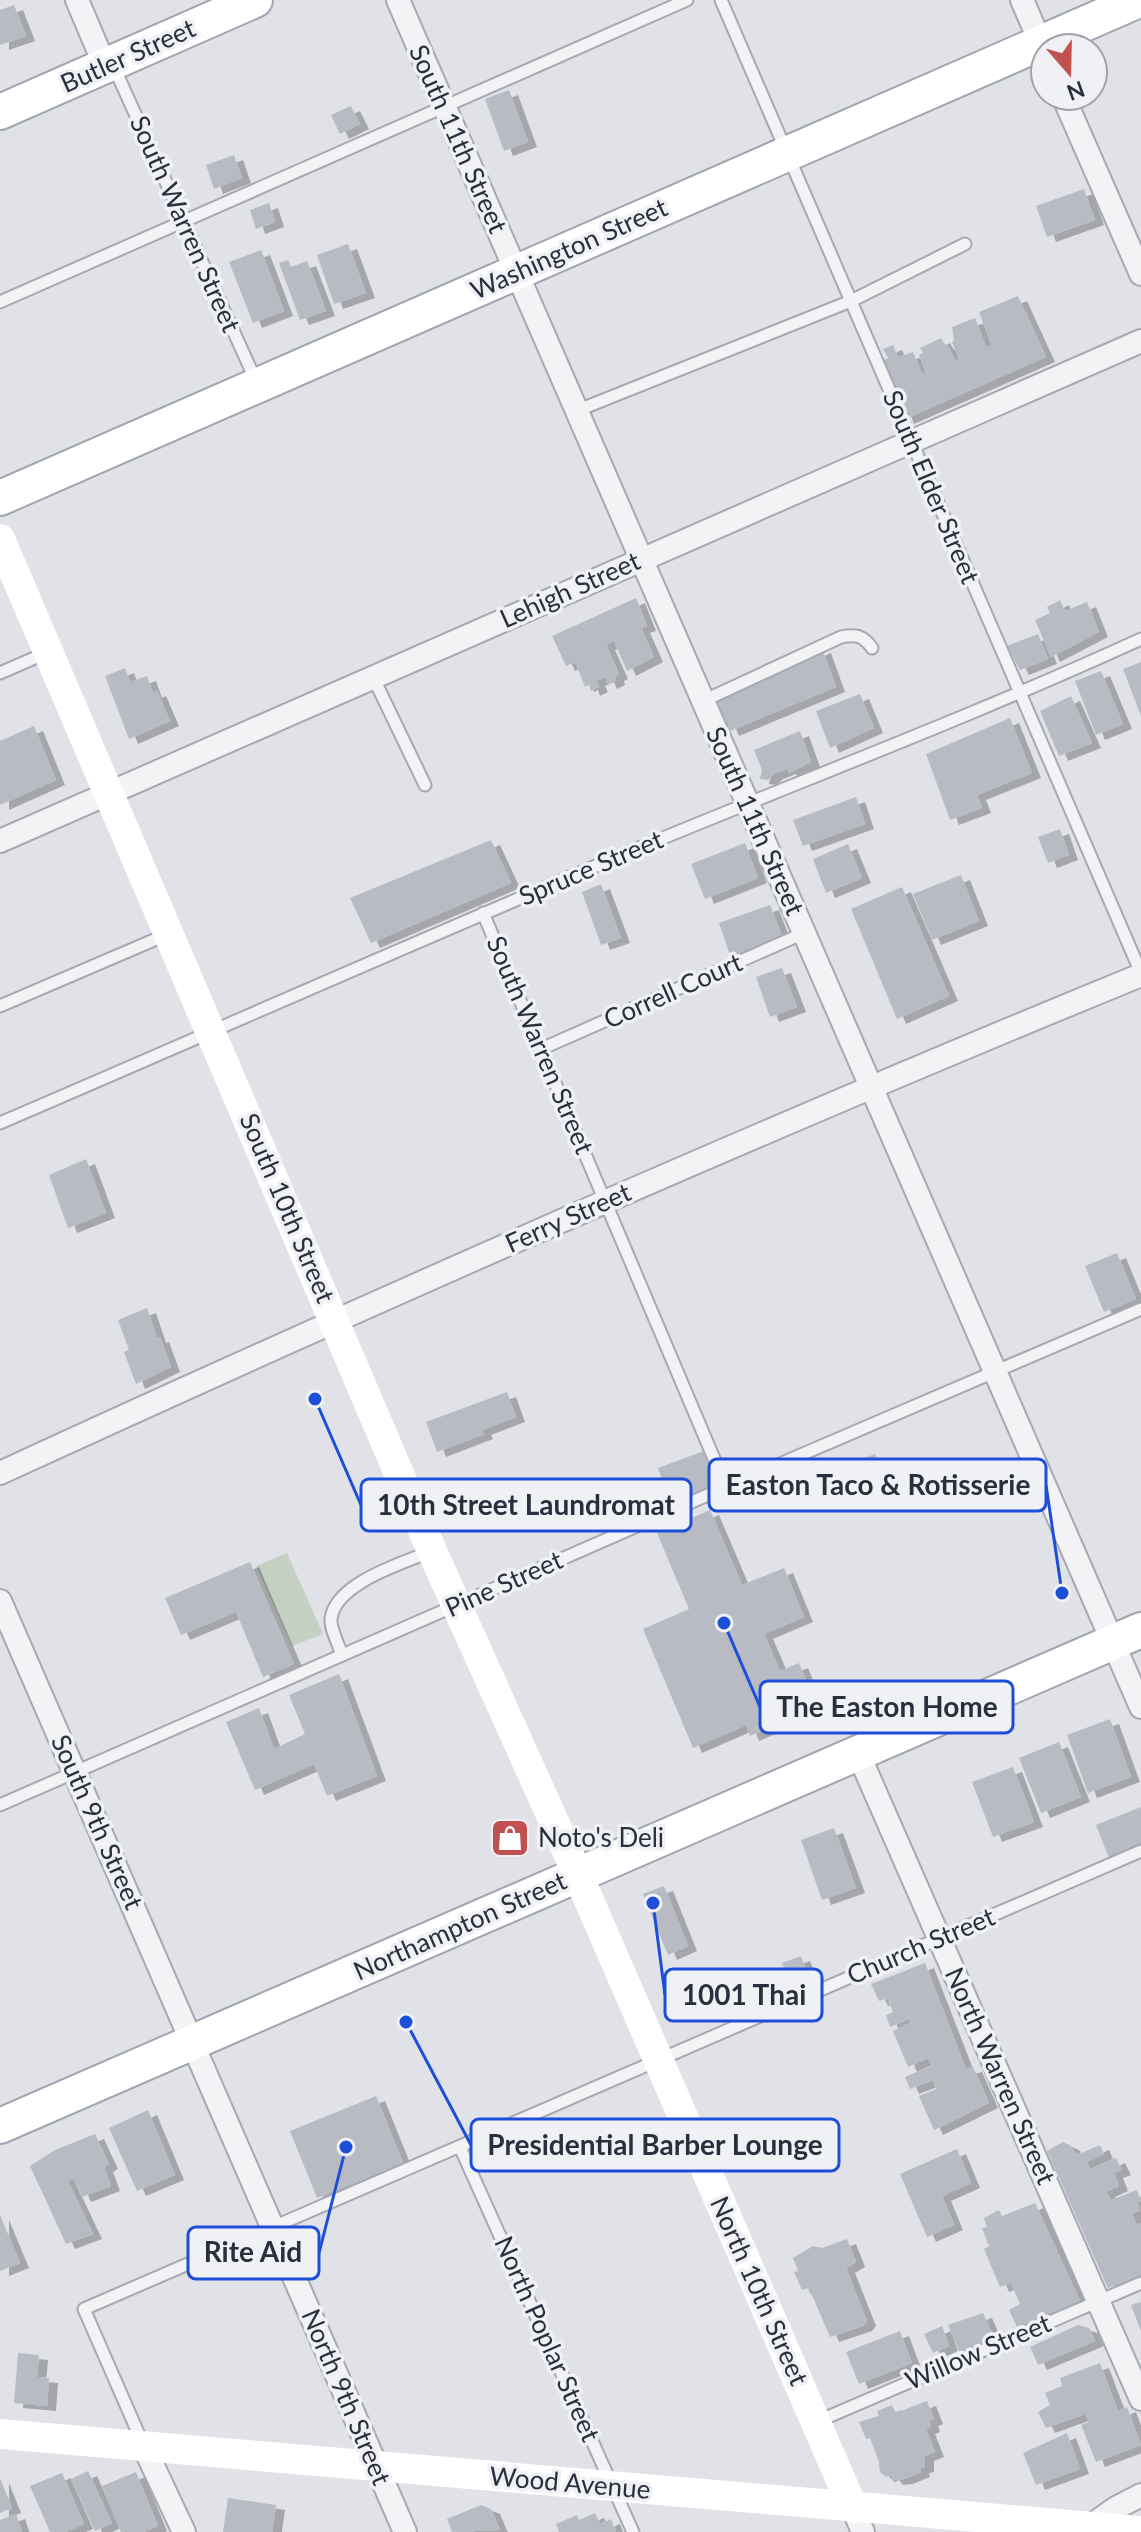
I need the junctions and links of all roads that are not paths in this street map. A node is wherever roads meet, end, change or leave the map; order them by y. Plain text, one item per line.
1 (77, 0) edge
2 (255, 0) edge
3 (398, 0) edge
4 (687, 0) edge
5 (721, 0) edge
6 (1022, 0) edge
7 (1139, 0) edge
8 (1036, 32) edge
9 (1075, 32) edge
10 (1029, 54) edge
11 (108, 65) junction
12 (444, 107) junction
13 (0, 112) edge
14 (1070, 112) edge
15 (788, 154) junction
16 (183, 222) junction
17 (965, 244) dead end
18 (516, 272) junction
19 (1141, 274) edge
20 (851, 301) junction
21 (0, 302) edge
22 (1141, 341) edge
23 (257, 385) junction
24 (576, 411) junction
25 (911, 441) junction
26 (0, 498) edge
27 (0, 539) edge
28 (641, 559) junction
29 (1141, 639) edge
30 (872, 648) dead end
31 (50, 651) junction
32 (0, 673) edge
33 (373, 677) junction
34 (1020, 694) junction
35 (703, 701) junction
36 (425, 785) dead end
37 (110, 793) junction
38 (747, 803) junction
39 (0, 841) edge
40 (483, 913) junction
41 (804, 933) junction
42 (169, 934) junction
43 (1141, 974) edge
44 (0, 1006) edge
45 (211, 1032) junction
46 (541, 1049) junction
47 (870, 1086) junction
48 (0, 1123) edge
49 (606, 1201) junction
50 (1141, 1309) edge
51 (335, 1320) junction
52 (995, 1371) junction
53 (0, 1473) edge
54 (726, 1487) junction
55 (432, 1551) junction
56 (0, 1601) edge
57 (456, 1605) junction
58 (1127, 1636) edge
59 (342, 1655) junction
60 (1141, 1707) edge
61 (858, 1753) junction
62 (75, 1772) junction
63 (0, 1805) edge
64 (1141, 1851) edge
65 (578, 1875) junction
66 (939, 1938) junction
67 (193, 2042) junction
68 (658, 2060) junction
69 (0, 2125) edge
70 (460, 2147) junction
71 (273, 2228) junction
72 (1141, 2283) edge
73 (1098, 2301) junction
74 (1141, 2399) edge
75 (816, 2422) junction
76 (0, 2434) edge
77 (144, 2447) junction
78 (376, 2467) junction
79 (614, 2486) junction
80 (1141, 2495) edge
81 (858, 2520) edge
82 (1084, 2530) edge
83 (1141, 2531) edge
84 (184, 2532) edge
85 (405, 2532) edge
86 (633, 2532) edge

1 - 11 street, South Warren Street
2 - 11 main road, Butler Street
3 - 12 street, South 11th Street
4 - 12 lane
5 - 15 lane, South Elder Street
6 - 8 street
7 - 9 main road, Washington Street
10 - 15 main road, Washington Street
11 - 13 main road, Butler Street
11 - 16 lane, South Warren Street
12 - 16 lane
12 - 18 street, South 11th Street
14 - 19 street
15 - 18 main road, Washington Street
15 - 20 lane, South Elder Street
16 - 21 lane
16 - 23 lane, South Warren Street
17 - 20 lane
18 - 23 main road, Washington Street
18 - 24 street, South 11th Street
20 - 24 lane
20 - 25 lane, South Elder Street
22 - 25 street, Lehigh Street
23 - 26 main road, Washington Street
24 - 28 street, South 11th Street
25 - 28 street, Lehigh Street
25 - 34 lane, South Elder Street
27 - 31 street, South 10th Street
28 - 33 street, Lehigh Street
28 - 35 street, South 11th Street
29 - 34 lane, Spruce Street
30 - 35 lane
31 - 32 lane
31 - 37 street, South 10th Street
33 - 36 lane
33 - 37 street, Lehigh Street
34 - 38 lane, Spruce Street
34 - 43 lane, South Elder Street
35 - 38 street, South 11th Street
37 - 39 street, Lehigh Street
37 - 42 street, South 10th Street
38 - 40 lane, Spruce Street
38 - 41 street, South 11th Street
40 - 45 lane, Spruce Street
40 - 46 lane, South Warren Street
41 - 46 lane, Correll Court
41 - 47 street, South 11th Street
42 - 44 lane
42 - 45 street, South 10th Street
43 - 47 street, Ferry Street
45 - 48 lane, Spruce Street
45 - 51 street, South 10th Street
46 - 49 lane, South Warren Street
47 - 49 street, Ferry Street
47 - 52 street, South 11th Street
49 - 51 street, Ferry Street
49 - 54 lane, South Warren Street
50 - 52 lane, Pine Street
51 - 53 street, Ferry Street
51 - 55 street, South 10th Street
52 - 54 lane, Pine Street
52 - 58 street, South 11th Street
54 - 57 lane, Pine Street
55 - 57 street, South 10th Street
55 - 59 lane
56 - 62 street, South 9th Street
57 - 59 lane, Pine Street
57 - 65 street, South 10th Street
58 - 60 street, South 11th Street
58 - 61 main road, Northampton Street
59 - 62 lane, Pine Street
61 - 65 main road, Northampton Street
61 - 66 street, North Warren Street
62 - 63 lane, Pine Street
62 - 67 street, South 9th Street
64 - 66 lane, Church Street
65 - 67 main road, Northampton Street
65 - 68 street, North 10th Street
66 - 68 lane, Church Street
66 - 73 street, North Warren Street
67 - 69 main road, Northampton Street
67 - 71 street, North 9th Street
68 - 70 lane, Church Street
68 - 75 street, North 10th Street
70 - 71 lane, Church Street
70 - 79 lane, North Poplar Street
71 - 77 lane, Church Street
71 - 78 street, North 9th Street
72 - 73 lane, Willow Street
73 - 74 street, North Warren Street
73 - 75 lane, Willow Street
75 - 81 street, North 10th Street
76 - 77 street, Wood Avenue
77 - 78 street, Wood Avenue
77 - 84 street
78 - 79 street, Wood Avenue
78 - 85 street, North 9th Street
79 - 81 street, Wood Avenue
79 - 86 lane, North Poplar Street
80 - 82 street
81 - 82 street, Wood Avenue
82 - 83 street, Wood Avenue

